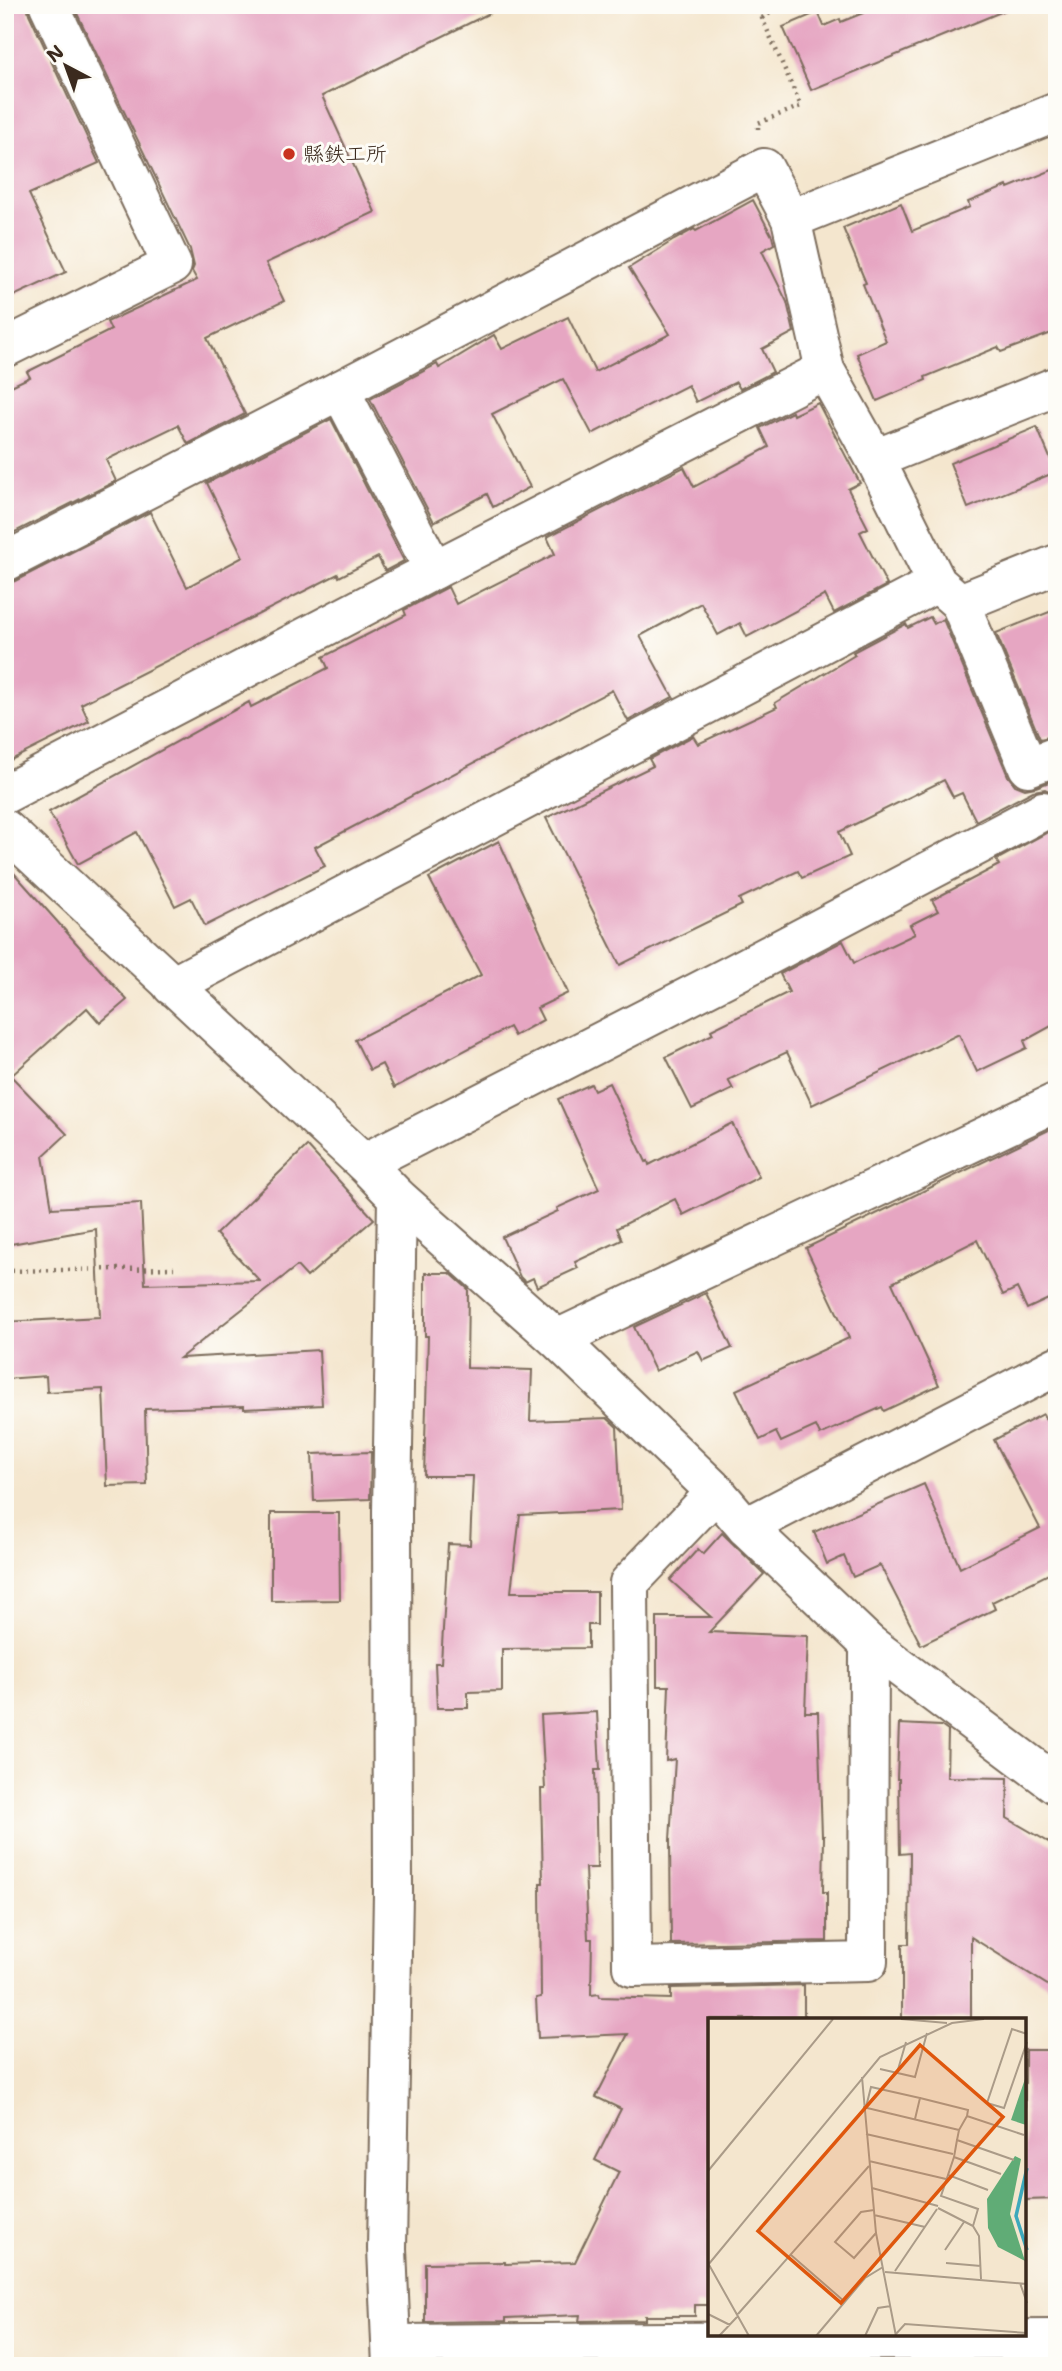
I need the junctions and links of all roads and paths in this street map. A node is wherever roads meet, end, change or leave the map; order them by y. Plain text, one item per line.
1 (49, 5) edge
2 (760, 5) edge
3 (783, 5) edge
4 (762, 18) junction
5 (1057, 112) edge
6 (764, 168) junction
7 (791, 219) junction
8 (8, 340) edge
9 (825, 370) junction
10 (1057, 386) edge
11 (340, 390) junction
12 (875, 459) junction
13 (5, 562) edge
14 (1057, 564) edge
15 (433, 570) junction
16 (948, 593) junction
17 (1042, 761) edge
18 (5, 794) edge
19 (1050, 825) edge
20 (5, 829) edge
21 (172, 986) junction
22 (1057, 1102) edge
23 (364, 1163) junction
24 (397, 1197) junction
25 (174, 1268) dead end
26 (5, 1271) edge
27 (557, 1339) junction
28 (1057, 1366) edge
29 (716, 1492) junction
30 (746, 1527) junction
31 (869, 1644) junction
32 (1057, 1785) edge
33 (1057, 2339) edge
34 (392, 2355) edge

1 - 8 street
2 - 4 path
3 - 4 path
4 - 6 path
5 - 7 street
6 - 7 street
6 - 11 street
7 - 9 street
9 - 12 street
9 - 15 street
10 - 12 street
11 - 13 street
11 - 15 street
12 - 16 street
14 - 16 street
15 - 18 street
16 - 17 street
16 - 21 street
17 - 19 street
19 - 23 street
20 - 21 street
21 - 23 street
22 - 27 street
23 - 24 street
24 - 27 street
24 - 34 street
25 - 26 path
27 - 29 street
28 - 30 street
29 - 30 street
29 - 31 street
30 - 31 street
31 - 32 street
33 - 34 street

